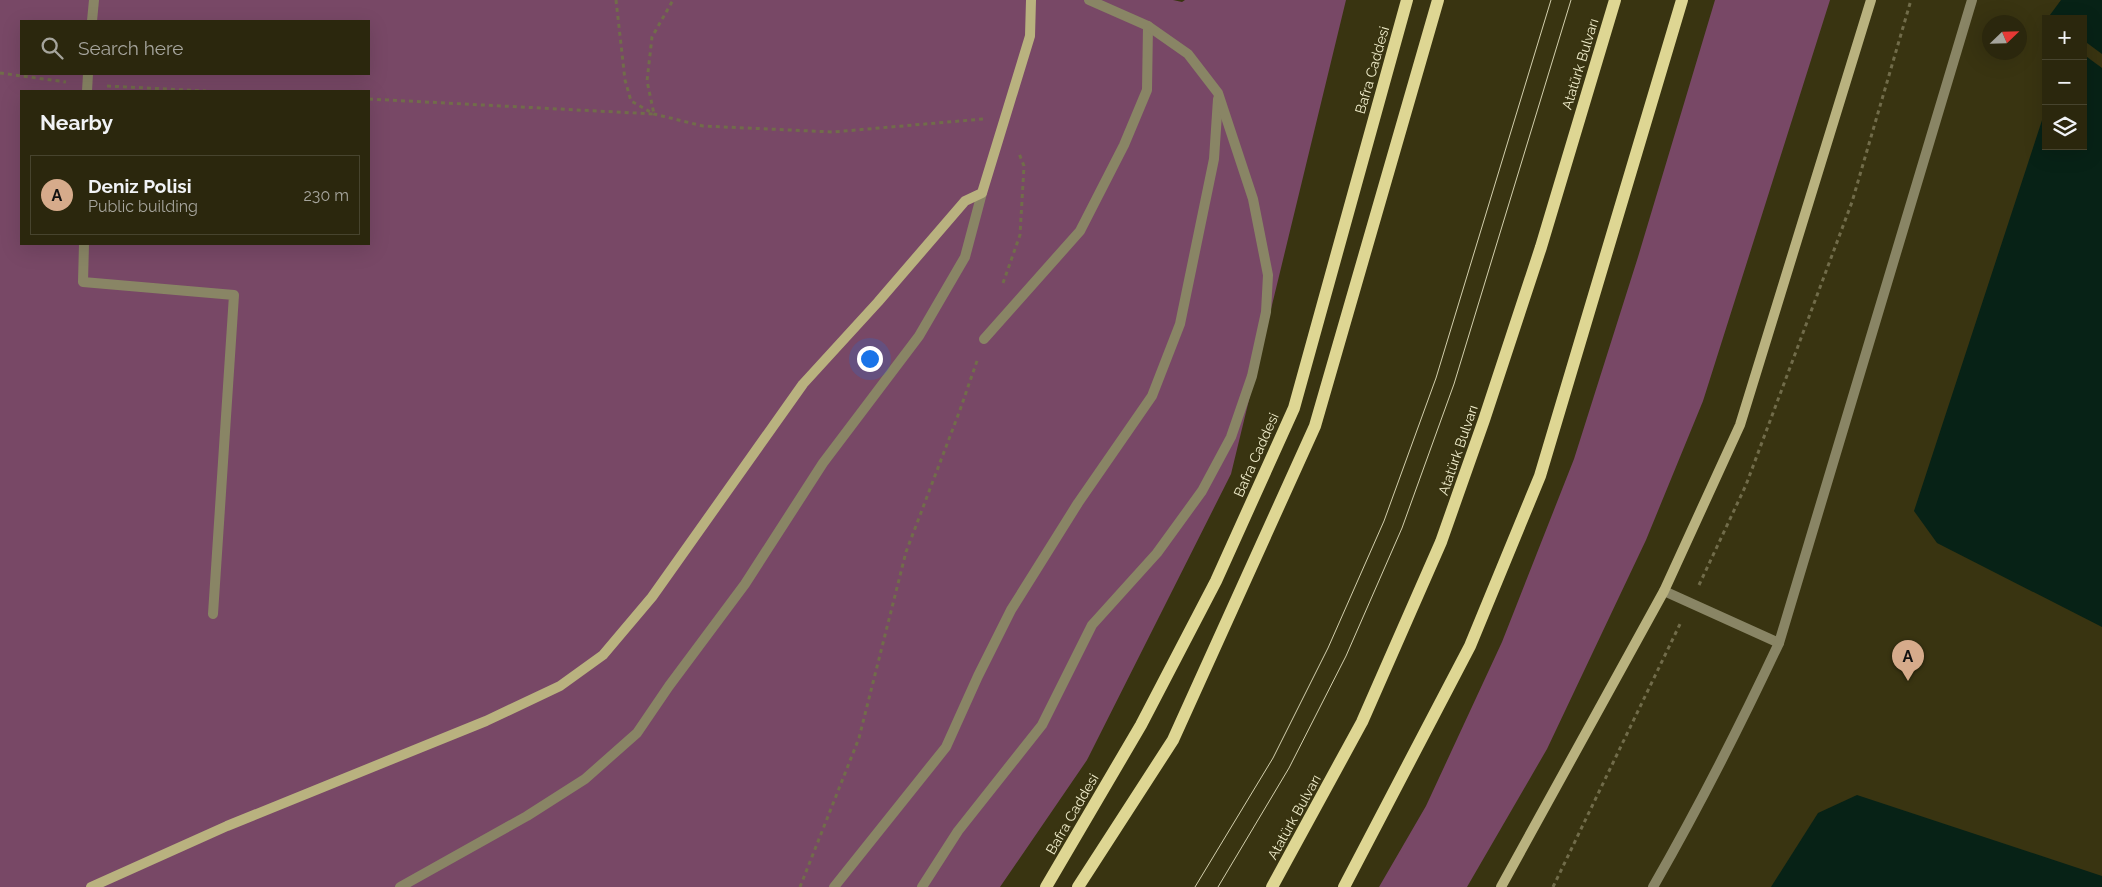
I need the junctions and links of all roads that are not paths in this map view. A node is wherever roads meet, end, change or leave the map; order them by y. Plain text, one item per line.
1 (94, 0) edge
2 (1031, 0) edge
3 (1088, 0) edge
4 (1407, 0) edge
5 (1438, 0) edge
6 (1615, 0) edge
7 (1682, 0) edge
8 (1871, 0) edge
9 (1972, 0) edge
10 (92, 20) edge
11 (1148, 26) junction
12 (88, 75) edge
13 (87, 90) edge
14 (1218, 93) junction
15 (982, 193) junction
16 (84, 245) edge
17 (984, 339) road end
18 (1664, 591) junction
19 (213, 614) dead end
20 (1779, 643) junction
21 (91, 887) edge
22 (400, 887) edge
23 (834, 887) edge
24 (922, 887) edge
25 (1046, 887) edge
26 (1078, 887) edge
27 (1272, 887) edge
28 (1344, 887) edge
29 (1500, 887) edge
30 (1653, 887) edge

1 - 10 street
2 - 15 street
3 - 11 street
4 - 25 main road, Bafra Caddesi
5 - 26 main road
6 - 27 main road, Atatürk Bulvarı
7 - 28 main road
8 - 18 street
9 - 20 street
11 - 14 street
11 - 17 street
12 - 13 street
14 - 23 street
14 - 24 street
15 - 21 street
15 - 22 street
16 - 19 street
18 - 20 street
18 - 29 street
20 - 30 street

